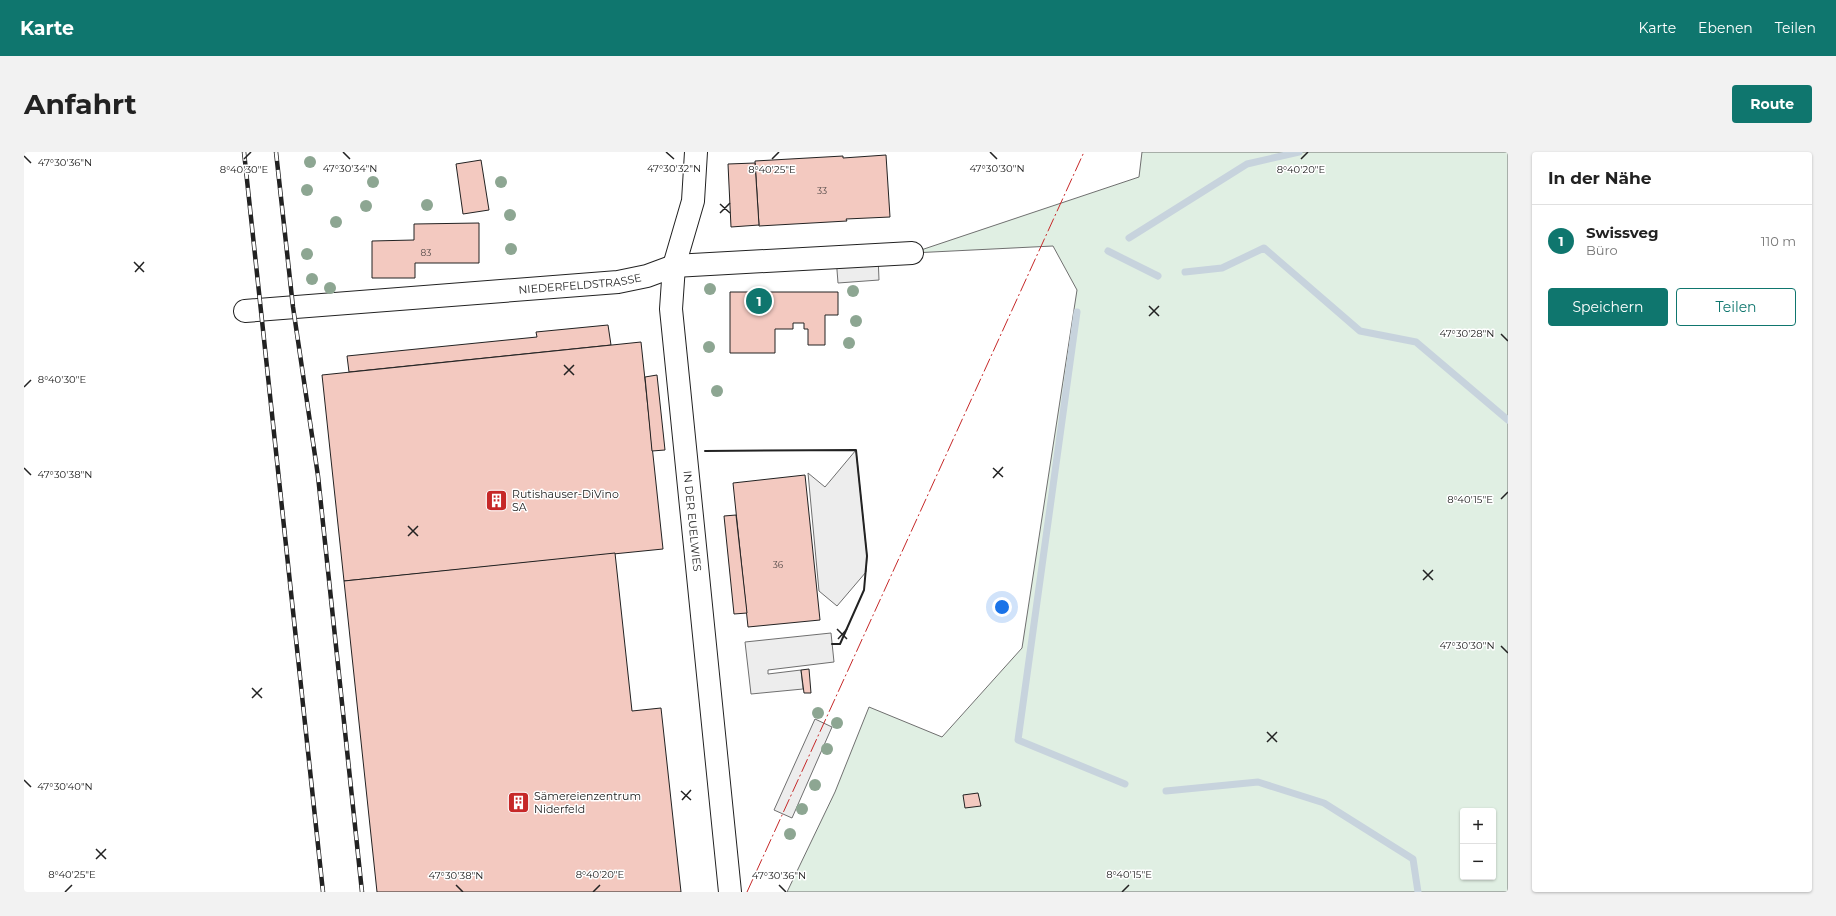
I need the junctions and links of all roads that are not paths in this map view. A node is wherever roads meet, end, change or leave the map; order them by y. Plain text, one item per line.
1 (696, 152) edge
2 (912, 253) dead end
3 (674, 266) junction
4 (245, 311) dead end
5 (730, 892) edge

1 - 3 street, IN DER EUELWIES
2 - 3 street, NIEDERFELDSTRASSE
3 - 4 street, NIEDERFELDSTRASSE
3 - 5 street, IN DER EUELWIES

